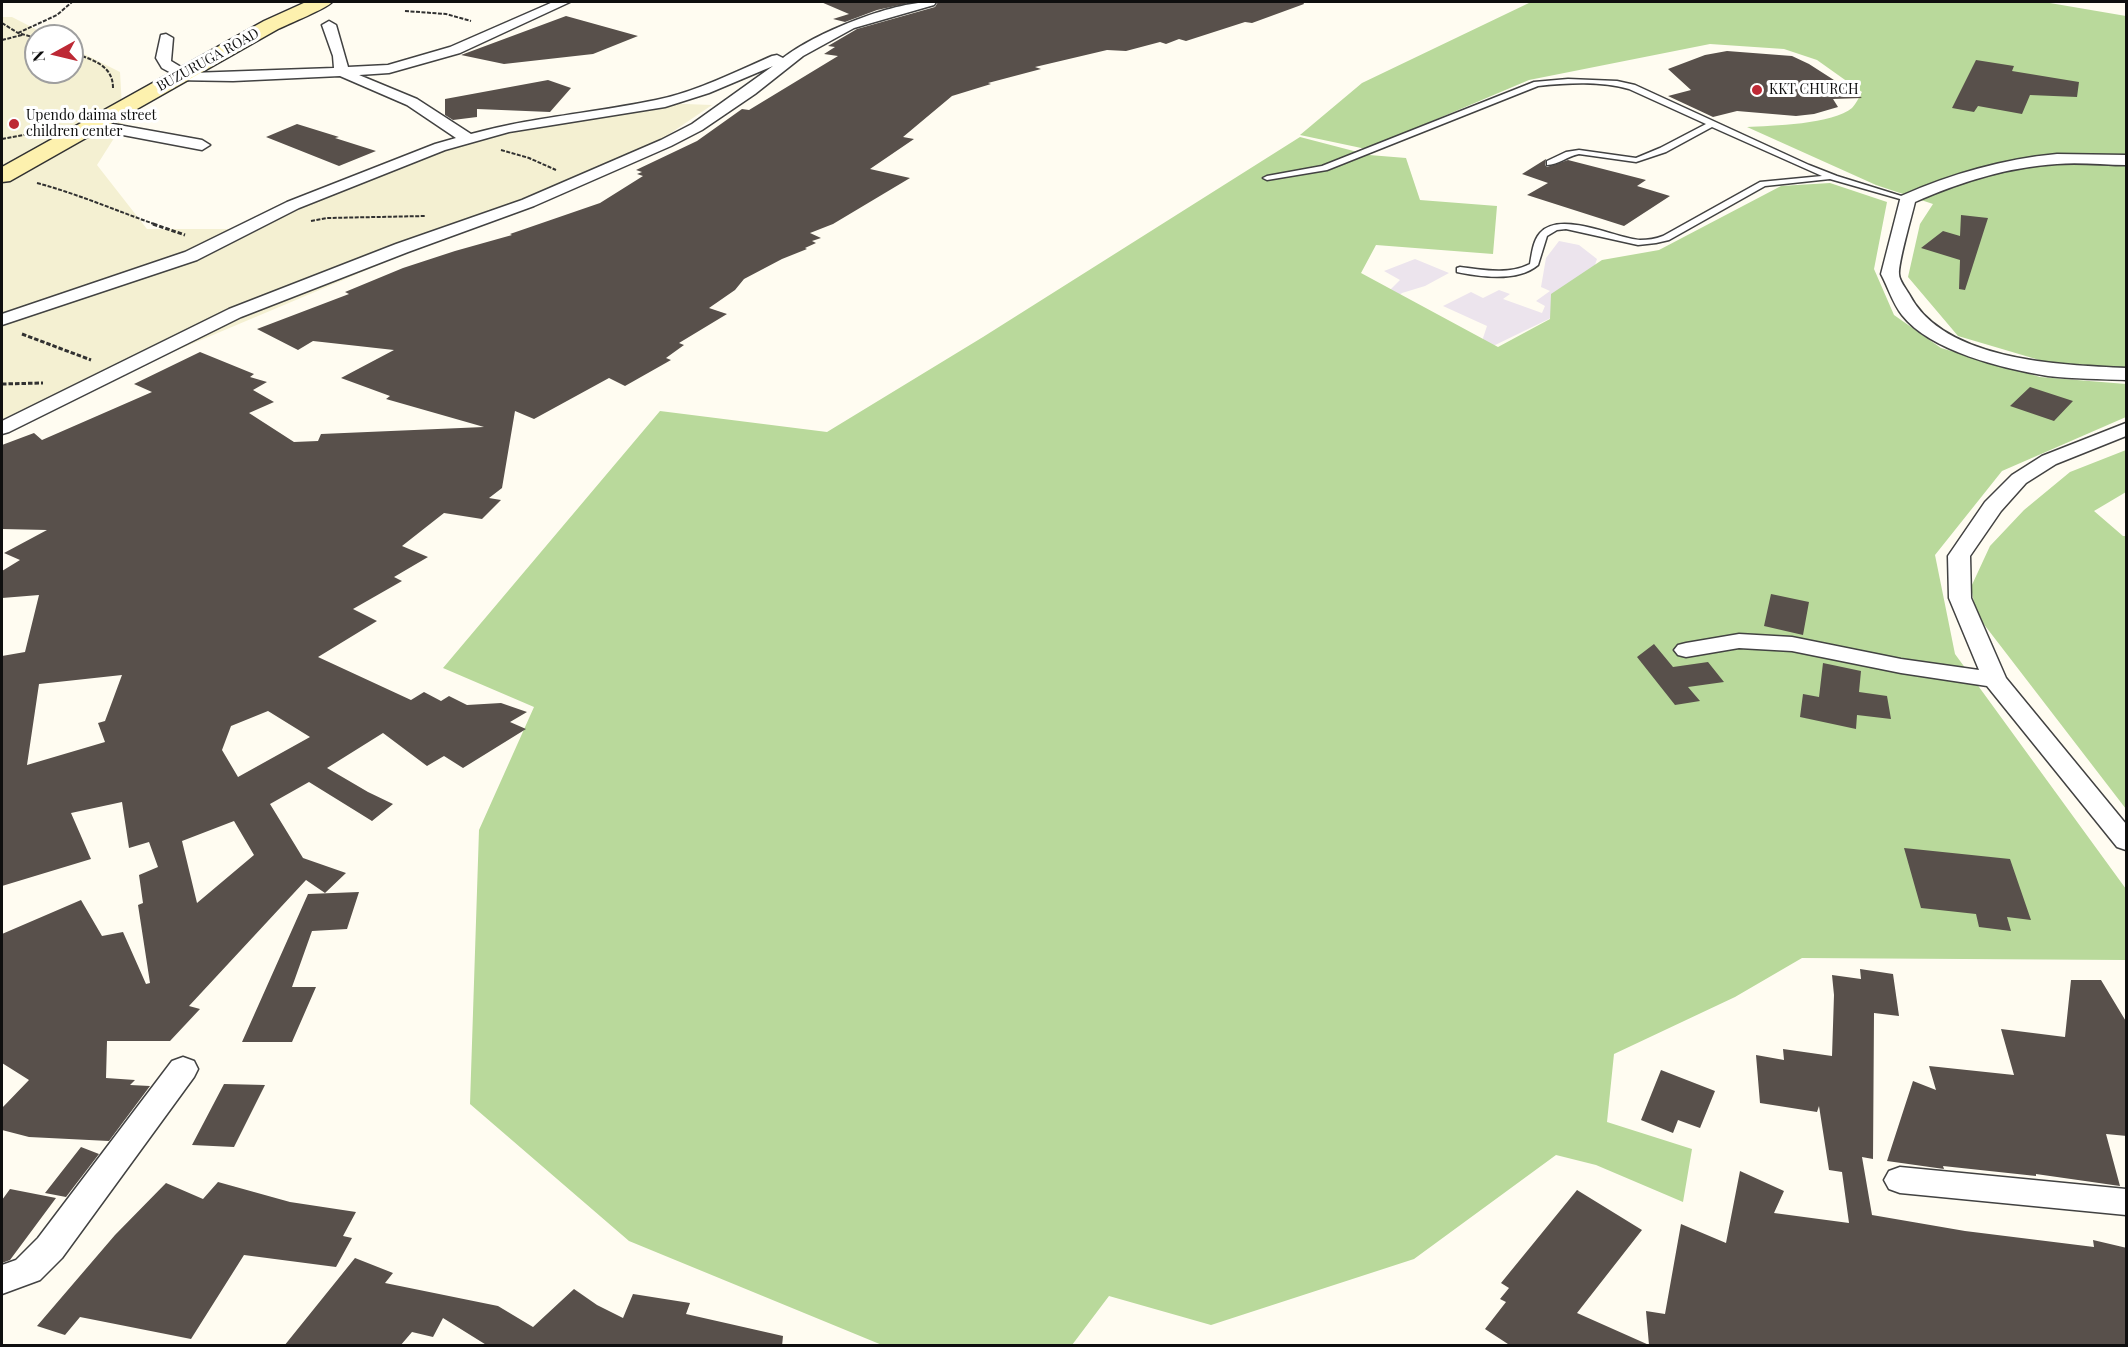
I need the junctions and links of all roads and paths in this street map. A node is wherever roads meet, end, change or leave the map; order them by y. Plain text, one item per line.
1 (72, 2) edge
2 (323, 2) edge
3 (563, 2) edge
4 (929, 2) edge
5 (405, 10) dead end
6 (2, 23) edge
7 (329, 25) dead end
8 (507, 29) junction
9 (18, 33) junction
10 (22, 35) joint
11 (166, 38) dead end
12 (2, 40) edge
13 (798, 53) junction
14 (84, 57) edge
15 (341, 72) junction
16 (181, 76) junction
17 (100, 120) junction
18 (1712, 124) junction
19 (466, 138) junction
20 (202, 145) dead end
21 (2127, 160) edge
22 (1550, 163) dead end
23 (2, 176) edge
24 (1267, 178) dead end
25 (1834, 178) junction
26 (33, 182) dead end
27 (581, 182) junction
28 (1907, 199) junction
29 (431, 216) dead end
30 (305, 223) dead end
31 (191, 237) dead end
32 (1460, 270) dead end
33 (7, 325) edge
34 (108, 374) junction
35 (2127, 374) edge
36 (2, 428) edge
37 (2127, 429) edge
38 (1686, 650) dead end
39 (1995, 680) junction
40 (2127, 841) edge
41 (183, 1069) dead end
42 (1900, 1180) dead end
43 (2127, 1202) edge
44 (2, 1280) edge

1 - 9 path
2 - 16 main road, BUZURUGA ROAD
3 - 8 street
4 - 13 street
5 - 8 path
6 - 9 path
7 - 15 street
8 - 15 street
9 - 10 path
10 - 12 path
11 - 16 street
13 - 19 street
13 - 27 street
14 - 17 path
15 - 16 street
15 - 19 street
16 - 17 main road, BUZURUGA ROAD
17 - 20 street
17 - 23 main road, BUZURUGA ROAD
18 - 22 lane
18 - 24 lane
18 - 25 lane
19 - 27 path
19 - 33 street
21 - 28 street
25 - 28 lane
25 - 32 lane
26 - 31 path
27 - 34 street
28 - 35 street
29 - 30 path
33 - 34 path
34 - 36 street
37 - 39 street
38 - 39 street
39 - 40 street
41 - 44 street
42 - 43 street

